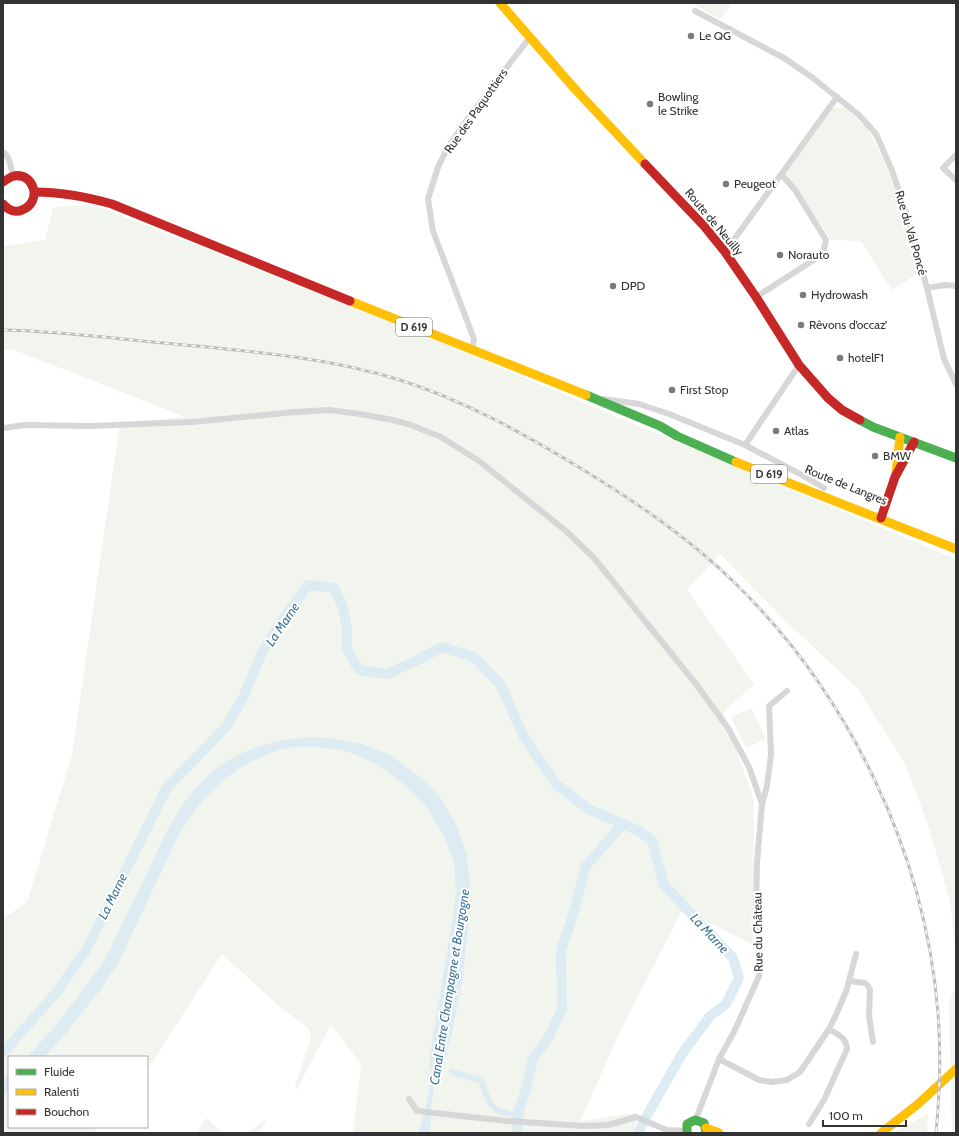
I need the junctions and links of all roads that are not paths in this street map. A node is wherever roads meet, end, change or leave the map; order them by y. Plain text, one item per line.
1 (500, 3) edge
2 (695, 11) dead end
3 (530, 37) junction
4 (837, 97) junction
5 (3, 152) edge
6 (956, 155) edge
7 (782, 175) junction
8 (13, 176) junction
9 (956, 180) edge
10 (3, 182) edge
11 (35, 192) junction
12 (3, 204) edge
13 (725, 252) junction
14 (956, 286) edge
15 (927, 288) junction
16 (756, 297) junction
17 (472, 349) junction
18 (799, 365) junction
19 (956, 384) edge
20 (596, 399) junction
21 (660, 426) junction
22 (3, 428) edge
23 (900, 437) junction
24 (914, 442) junction
25 (745, 445) junction
26 (956, 458) edge
27 (895, 477) junction
28 (824, 488) junction
29 (882, 515) junction
30 (956, 542) edge
31 (956, 549) edge
32 (787, 691) dead end
33 (762, 804) junction
34 (856, 954) dead end
35 (849, 981) junction
36 (829, 1029) junction
37 (873, 1042) dead end
38 (719, 1059) junction
39 (956, 1069) edge
40 (409, 1099) dead end
41 (696, 1119) junction
42 (809, 1124) dead end
43 (706, 1130) edge
44 (686, 1132) edge
45 (719, 1133) edge
46 (881, 1133) edge

1 - 3 main road, Route de Neuilly
2 - 4 street, Rue du Val Poncé
3 - 13 main road, Route de Neuilly
3 - 17 street, Rue des Paquottiers
4 - 7 street
4 - 15 street, Rue du Val Poncé
5 - 8 street
6 - 9 street
7 - 13 street
7 - 16 street
8 - 10 main road
8 - 11 main road
11 - 12 main road
11 - 17 main road, D 619
13 - 16 main road, Route de Neuilly
14 - 15 street
15 - 19 street, Rue du Val Poncé
16 - 18 main road, Route de Neuilly
17 - 20 main road, D 619
18 - 23 main road, Route de Neuilly
18 - 25 street
20 - 21 main road, D 619
20 - 25 street
21 - 28 main road, Route de Langres / D 619
21 - 29 main road, D 619
22 - 33 street
23 - 24 main road, Route de Neuilly
23 - 27 main road
24 - 26 main road, Route de Neuilly
24 - 27 main road
25 - 28 street
27 - 29 main road
28 - 29 main road, Route de Langres / D 619
29 - 30 main road, Route de Langres / D 619
29 - 31 main road, D 619
32 - 33 street
33 - 38 street, Rue du Château
34 - 35 street
35 - 36 street
35 - 37 street
36 - 38 street
36 - 42 street
38 - 41 street, Rue du Château
39 - 46 main road
40 - 44 street
41 - 43 main road
41 - 44 main road
43 - 45 main road

